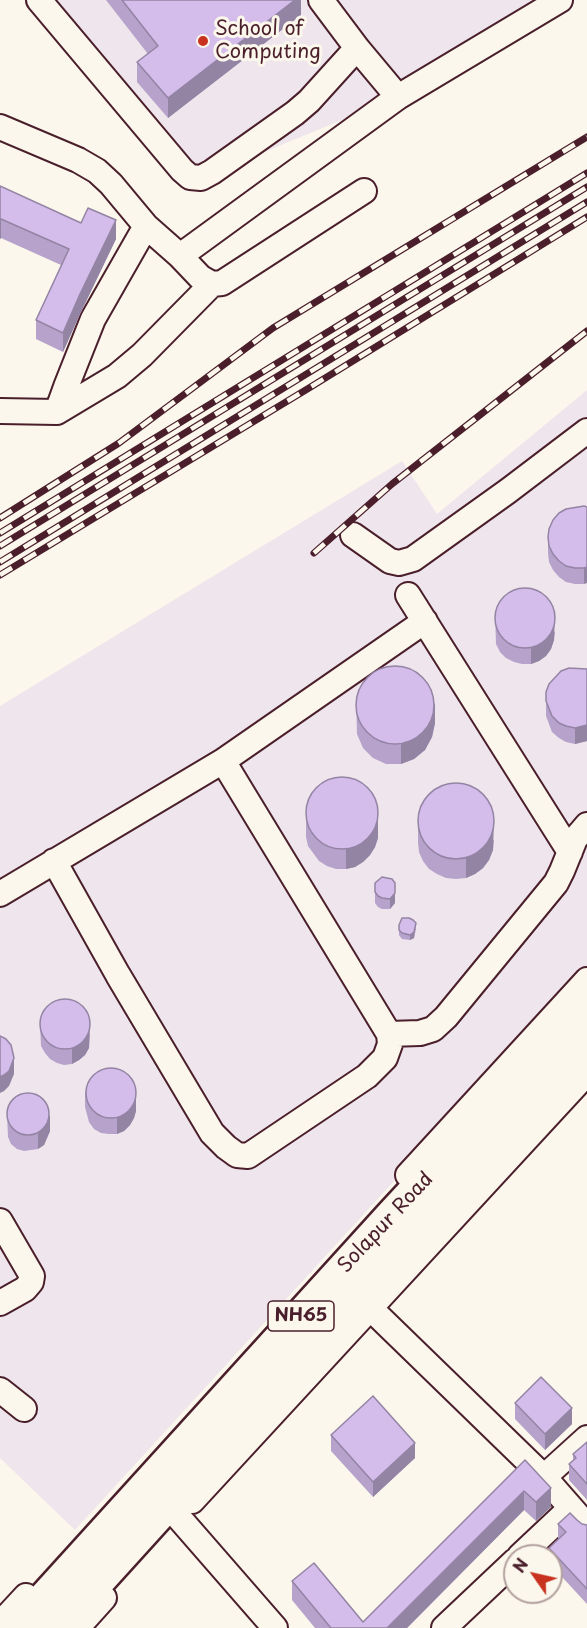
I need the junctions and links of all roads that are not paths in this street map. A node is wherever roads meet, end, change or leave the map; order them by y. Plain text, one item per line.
1 (39, 0) edge
2 (321, 0) edge
3 (560, 0) edge
4 (357, 48) junction
5 (398, 97) junction
6 (0, 127) edge
7 (363, 191) dead end
8 (146, 226) junction
9 (180, 256) junction
10 (212, 284) junction
11 (0, 411) edge
12 (57, 412) junction
13 (587, 431) edge
14 (353, 535) dead end
15 (408, 595) dead end
16 (425, 621) junction
17 (223, 761) junction
18 (587, 825) edge
19 (570, 852) junction
20 (54, 861) junction
21 (0, 894) edge
22 (587, 980) edge
23 (587, 1006) edge
24 (389, 1034) junction
25 (587, 1041) edge
26 (587, 1073) edge
27 (0, 1221) edge
28 (402, 1225) junction
29 (0, 1304) edge
30 (370, 1308) junction
31 (0, 1389) edge
32 (24, 1409) dead end
33 (587, 1438) edge
34 (544, 1477) junction
35 (172, 1511) junction
36 (579, 1517) edge
37 (538, 1544) edge
38 (503, 1572) edge
39 (10, 1618) edge
40 (55, 1628) edge
41 (77, 1628) edge
42 (275, 1628) edge
43 (444, 1628) edge

1 - 4 street
2 - 4 street
3 - 5 street
4 - 5 street
5 - 9 street
6 - 8 street
7 - 10 street
8 - 9 street
8 - 12 street
9 - 10 street
10 - 12 street
11 - 12 street
13 - 14 street
15 - 16 street
16 - 17 street
16 - 19 street
17 - 20 street
17 - 24 street
18 - 19 street
19 - 24 street
20 - 21 street
20 - 24 street
22 - 39 street
23 - 28 highway, Solapur Road / NH65
25 - 28 highway, Solapur Road / NH65
26 - 30 street
27 - 29 street
28 - 35 highway, Solapur Road / NH65
28 - 39 highway, Solapur Road / NH65
30 - 34 street
30 - 35 street
31 - 32 street
33 - 34 street
34 - 36 street
35 - 40 highway, Solapur Road / NH65
35 - 41 street
35 - 42 street
36 - 37 street
38 - 43 street

